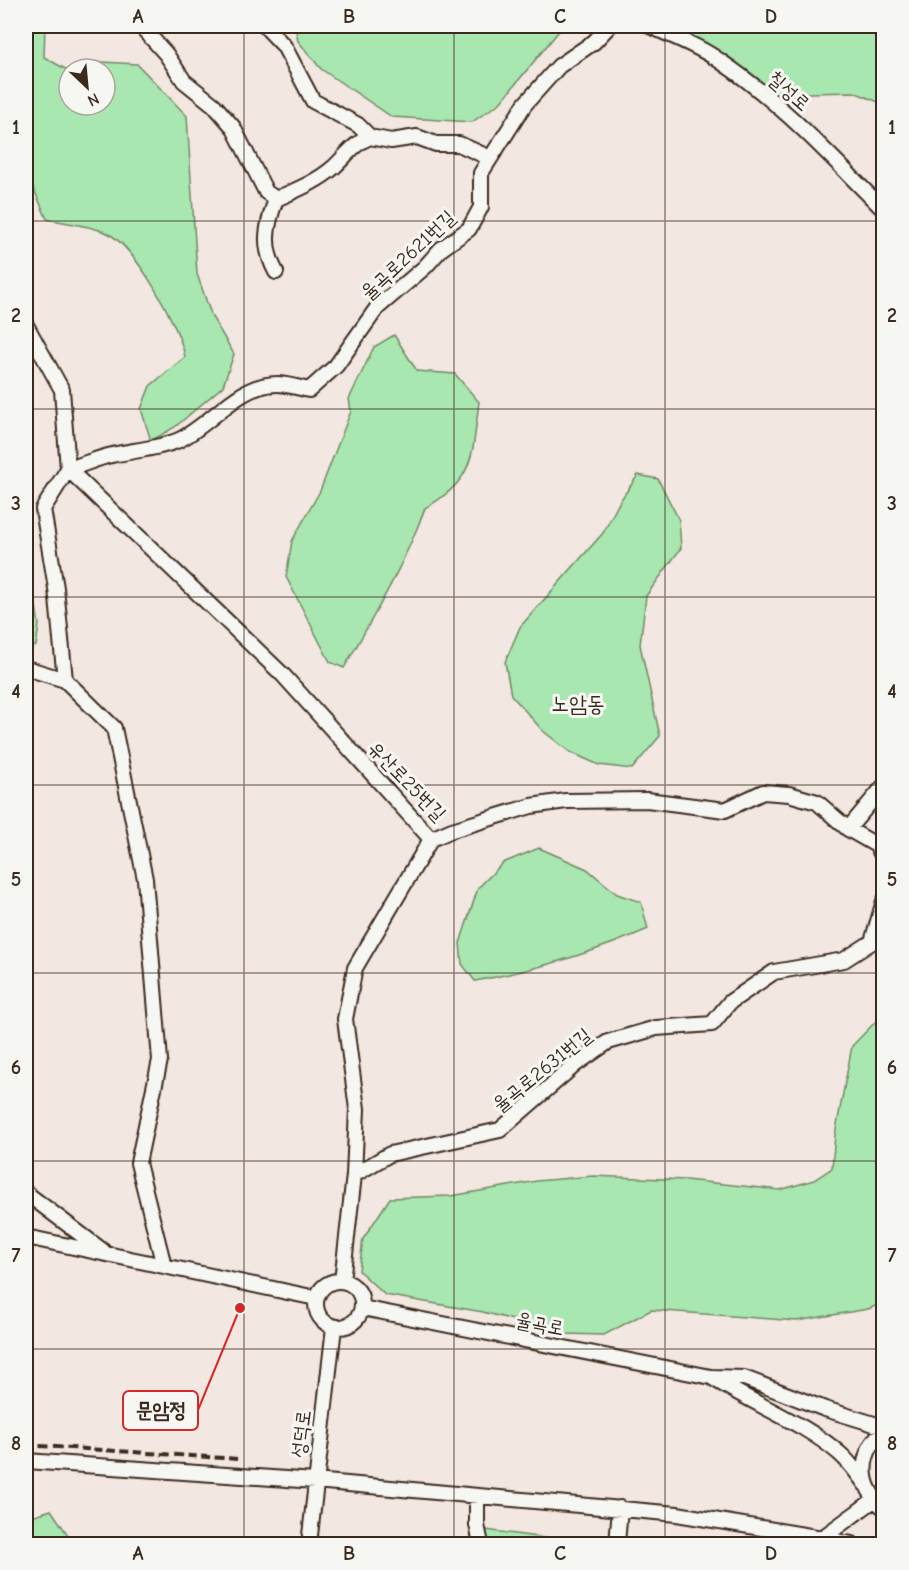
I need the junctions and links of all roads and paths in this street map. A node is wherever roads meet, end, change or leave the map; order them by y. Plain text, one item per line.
1 (141, 26) edge
2 (265, 26) edge
3 (609, 26) edge
4 (650, 26) edge
5 (676, 26) edge
6 (687, 42) junction
7 (370, 137) junction
8 (490, 158) junction
9 (276, 199) junction
10 (884, 210) edge
11 (276, 272) dead end
12 (26, 325) edge
13 (68, 470) junction
14 (26, 669) edge
15 (65, 680) junction
16 (884, 786) edge
17 (848, 829) junction
18 (431, 839) junction
19 (884, 858) edge
20 (884, 901) edge
21 (880, 921) edge
22 (354, 1175) junction
23 (26, 1193) edge
24 (26, 1237) edge
25 (107, 1254) junction
26 (164, 1266) junction
27 (342, 1281) junction
28 (316, 1298) junction
29 (362, 1308) junction
30 (334, 1327) junction
31 (711, 1377) junction
32 (884, 1428) edge
33 (26, 1461) edge
34 (315, 1481) junction
35 (866, 1485) junction
36 (477, 1496) junction
37 (879, 1504) edge
38 (620, 1508) junction
39 (477, 1525) junction
40 (822, 1538) junction
41 (798, 1539) edge
42 (309, 1545) edge
43 (474, 1545) edge
44 (481, 1545) edge
45 (617, 1545) edge
46 (852, 1545) edge

1 - 9 street
2 - 7 street
3 - 8 street, 율곡로2621번길
4 - 6 street, 칠성로
5 - 6 street
6 - 10 street, 칠성로
7 - 8 street
7 - 9 street
8 - 13 street, 율곡로2621번길
9 - 11 street
12 - 13 street
13 - 15 street
13 - 18 street, 유산로25번길
14 - 15 street
15 - 26 street
16 - 17 street
17 - 18 street, 유산로25번길
17 - 19 street
18 - 22 street
20 - 21 street, 율곡로2631번길
21 - 22 street, 율곡로2631번길
22 - 27 street
23 - 25 street
24 - 25 street
25 - 26 street
26 - 28 street
27 - 28 street
27 - 29 street
28 - 30 street
29 - 30 street
29 - 31 street, 율곡로
30 - 34 street, 성덕로
31 - 32 street
31 - 35 street
32 - 35 street
33 - 34 street
34 - 36 street
34 - 42 street, 성덕로
35 - 37 street
36 - 38 street
36 - 39 street
37 - 40 street
38 - 41 street
38 - 45 street
39 - 43 street
39 - 44 street
40 - 41 street
40 - 46 street

